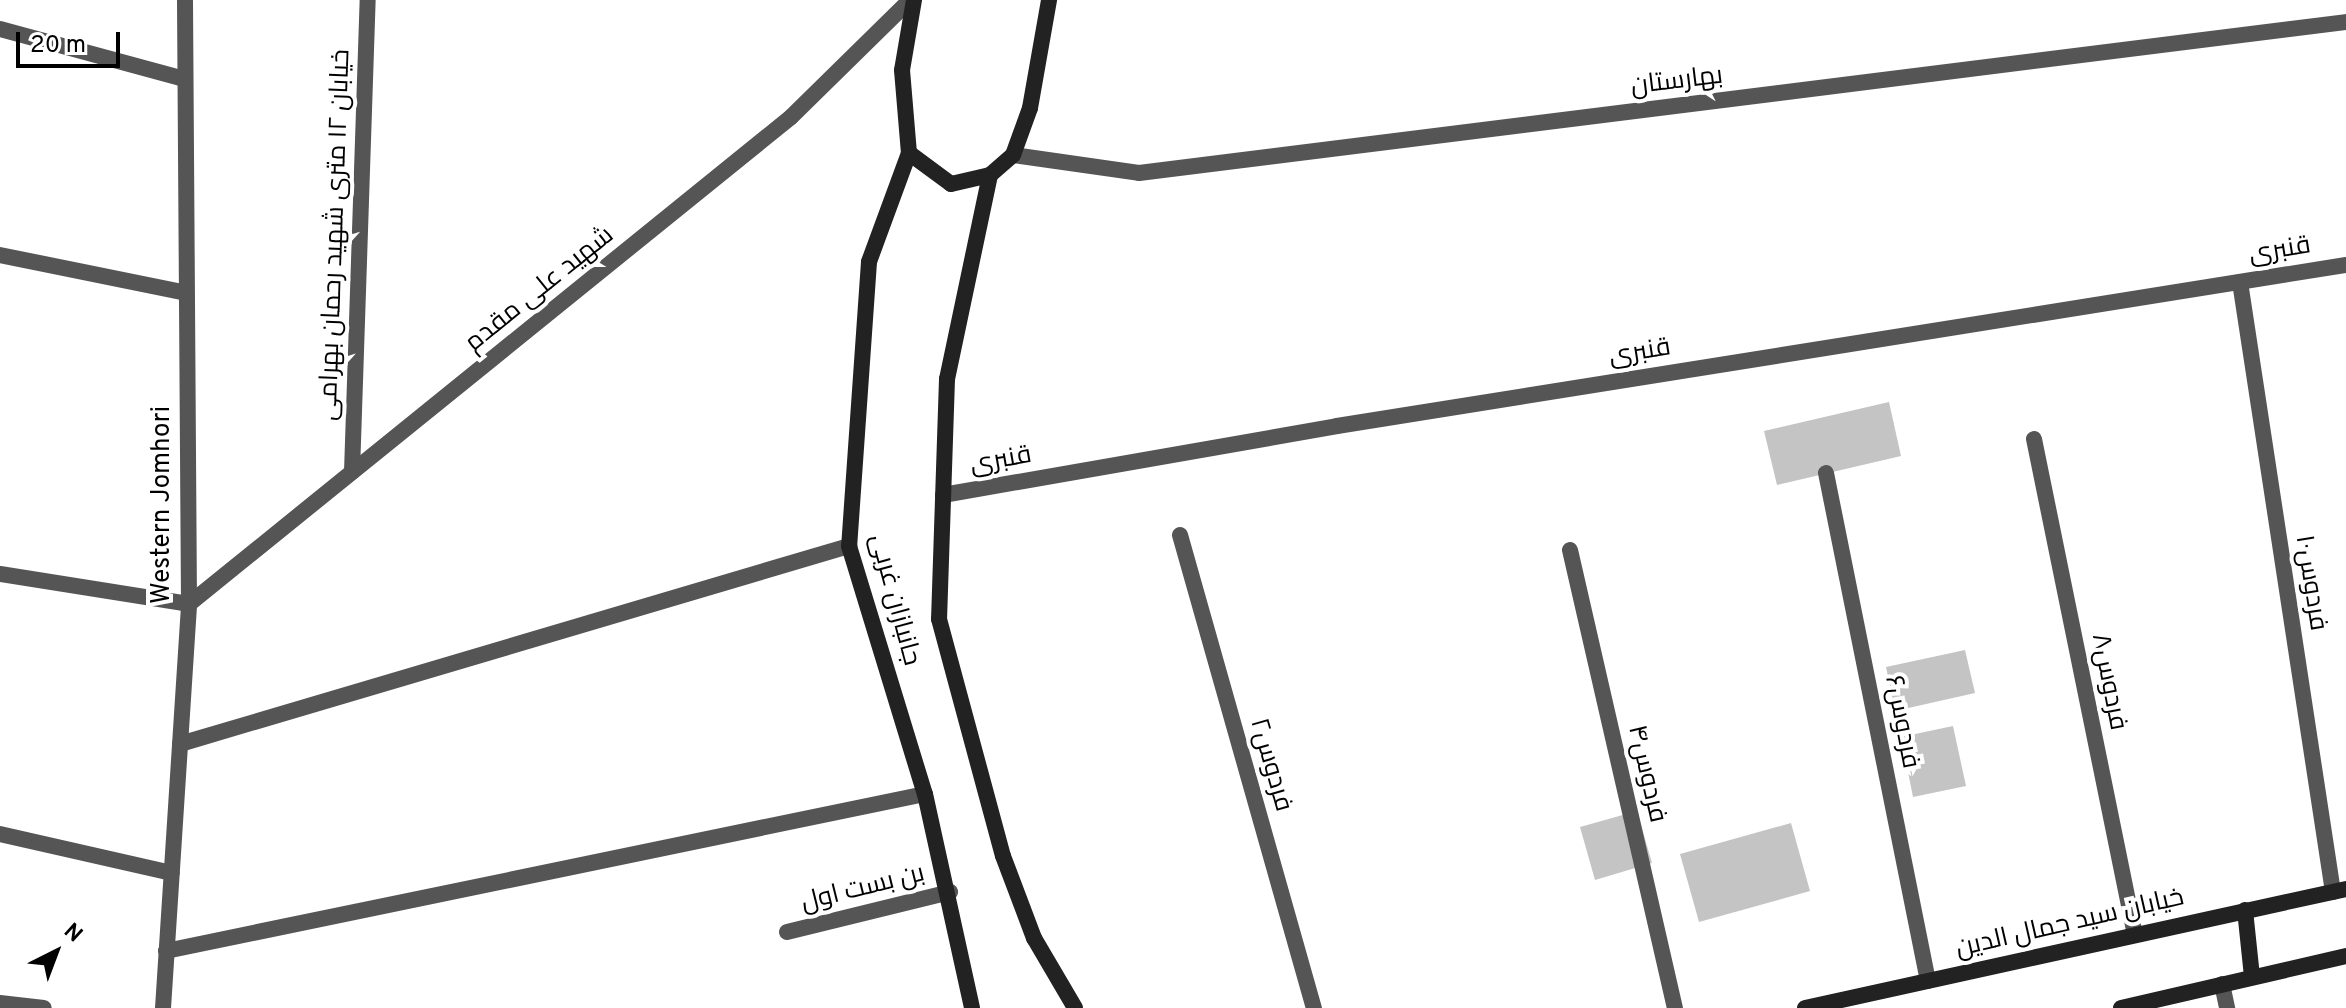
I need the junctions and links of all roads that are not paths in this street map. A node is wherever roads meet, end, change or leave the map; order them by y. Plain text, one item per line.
1 (185, 0) edge
2 (368, 0) edge
3 (912, 0) edge
4 (1049, 0) edge
5 (2346, 22) edge
6 (0, 29) edge
7 (184, 79) junction
8 (909, 153) junction
9 (1013, 155) junction
10 (990, 175) junction
11 (0, 255) edge
12 (2346, 265) edge
13 (2240, 282) junction
14 (186, 293) junction
15 (2034, 439) dead end
16 (352, 472) junction
17 (1826, 473) dead end
18 (943, 495) junction
19 (1180, 535) dead end
20 (849, 546) junction
21 (1570, 550) dead end
22 (0, 574) edge
23 (189, 604) junction
24 (180, 744) junction
25 (925, 794) junction
26 (0, 834) edge
27 (172, 873) junction
28 (2340, 890) edge
29 (950, 892) junction
30 (2245, 910) junction
31 (787, 932) dead end
32 (2135, 935) junction
33 (166, 951) junction
34 (2346, 956) edge
35 (2252, 977) junction
36 (1928, 981) junction
37 (2222, 984) junction
38 (0, 1003) edge
39 (44, 1008) edge
40 (163, 1008) edge
41 (972, 1008) edge
42 (1075, 1008) edge
43 (1314, 1008) edge
44 (1675, 1008) edge
45 (1805, 1008) edge
46 (2121, 1008) edge
47 (2227, 1008) edge

1 - 7 street, Western Jomhori
2 - 16 street, خیابان ۱۲ متری شهید رحمان بهرامی
3 - 8 main road
3 - 16 street, شهید علی مقدم
4 - 9 main road
5 - 9 street, بهارستان
6 - 7 street
7 - 14 street, Western Jomhori
8 - 10 main road
8 - 20 main road, جانبازان غربی
9 - 10 main road
10 - 18 main road, جانبازان غربی
11 - 14 street
12 - 13 street, قنبری
13 - 18 street, قنبری
13 - 28 street, فردوس۱۰
14 - 23 street, Western Jomhori
15 - 32 street, فردوس۸
16 - 23 street, شهید علی مقدم
17 - 36 street, فردوس۶
18 - 42 main road, جانبازان غربی
19 - 43 street, فردوس۲
20 - 24 street
20 - 25 main road, جانبازان غربی
21 - 44 street, فردوس۴
22 - 23 street
23 - 24 street, Western Jomhori
24 - 27 street, Western Jomhori
25 - 29 main road, جانبازان غربی
25 - 33 street
26 - 27 street
27 - 33 street, Western Jomhori
28 - 30 main road, خیابان سید جمال الدین
29 - 31 street, بن بست اول
29 - 41 main road, جانبازان غربی
30 - 32 main road, خیابان سید جمال الدین
30 - 35 main road
32 - 36 main road, خیابان سید جمال الدین
33 - 40 street, Western Jomhori
34 - 35 main road
35 - 37 main road
36 - 45 main road, خیابان سید جمال الدین
37 - 46 main road
37 - 47 street
38 - 39 street

